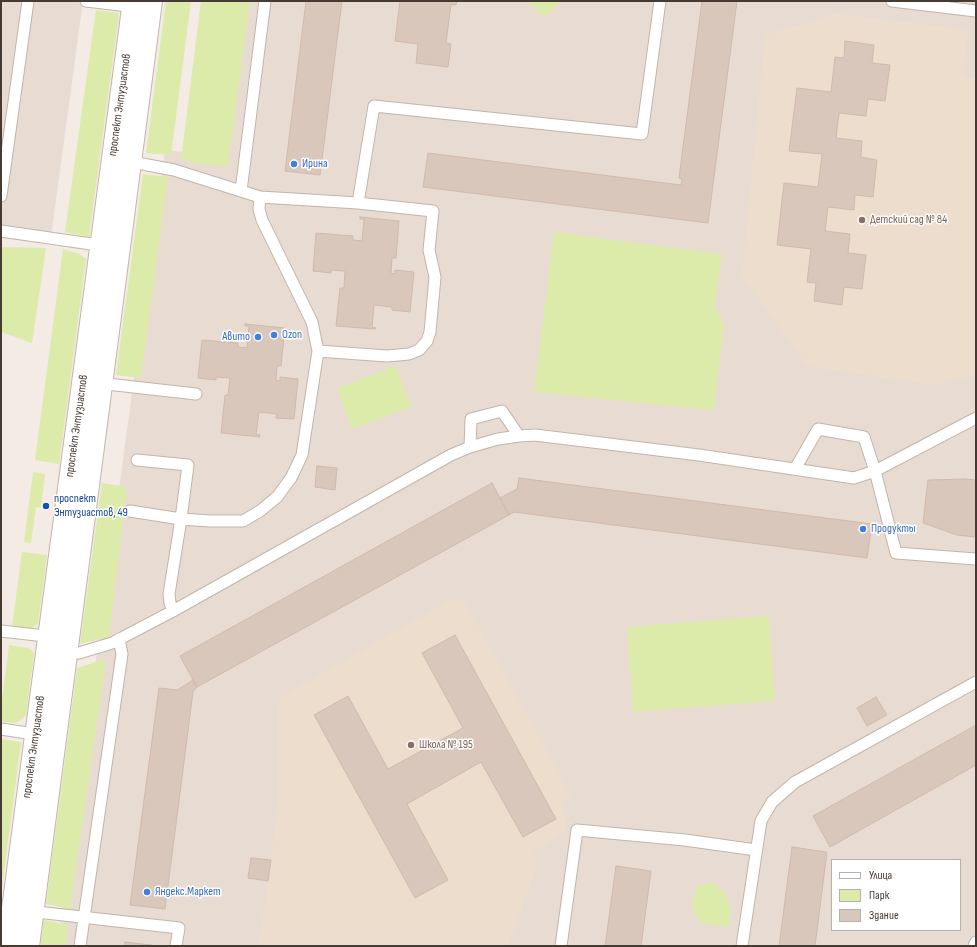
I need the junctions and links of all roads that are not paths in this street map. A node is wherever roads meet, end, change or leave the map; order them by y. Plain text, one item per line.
1 (28, 1) edge
2 (86, 1) edge
3 (265, 1) edge
4 (660, 1) edge
5 (892, 1) edge
6 (142, 4) edge
7 (976, 11) edge
8 (121, 160) junction
9 (241, 191) junction
10 (1, 196) edge
11 (260, 197) junction
12 (358, 203) junction
13 (1, 232) edge
14 (110, 246) junction
15 (318, 351) junction
16 (92, 382) junction
17 (196, 394) dead end
18 (976, 418) edge
19 (519, 436) junction
20 (470, 447) junction
21 (137, 460) dead end
22 (795, 469) junction
23 (875, 471) junction
24 (130, 511) dead end
25 (181, 519) junction
26 (976, 559) edge
27 (173, 611) junction
28 (1, 631) edge
29 (119, 639) junction
30 (58, 644) junction
31 (976, 682) edge
32 (1, 730) edge
33 (45, 735) junction
34 (756, 850) junction
35 (23, 911) junction
36 (84, 918) junction
37 (976, 942) edge
38 (8, 946) edge
39 (28, 946) edge
40 (80, 946) edge
41 (176, 946) edge
42 (561, 946) edge
43 (742, 946) edge
44 (974, 946) edge

1 - 10 lane
2 - 6 lane
3 - 9 lane
4 - 12 lane
5 - 7 lane
6 - 8 street, проспект Энтузиастов
8 - 9 lane
8 - 14 street, проспект Энтузиастов
9 - 11 lane
11 - 12 lane
11 - 15 lane
12 - 15 lane
13 - 14 lane
14 - 16 street, проспект Энтузиастов
15 - 25 lane
16 - 17 lane
16 - 30 street, проспект Энтузиастов
18 - 23 lane
19 - 20 lane
19 - 20 lane
19 - 22 lane
20 - 27 lane
21 - 25 lane
22 - 23 lane
22 - 23 lane
23 - 26 lane
24 - 25 lane
25 - 27 lane
27 - 29 lane
28 - 30 lane
29 - 30 lane
29 - 36 lane
30 - 33 street, проспект Энтузиастов
31 - 34 lane
32 - 33 lane
33 - 35 street, проспект Энтузиастов
34 - 42 lane
34 - 43 lane
35 - 36 lane
35 - 38 street, проспект Энтузиастов
35 - 39 street, проспект Энтузиастов
36 - 40 lane
36 - 41 lane
37 - 44 lane

